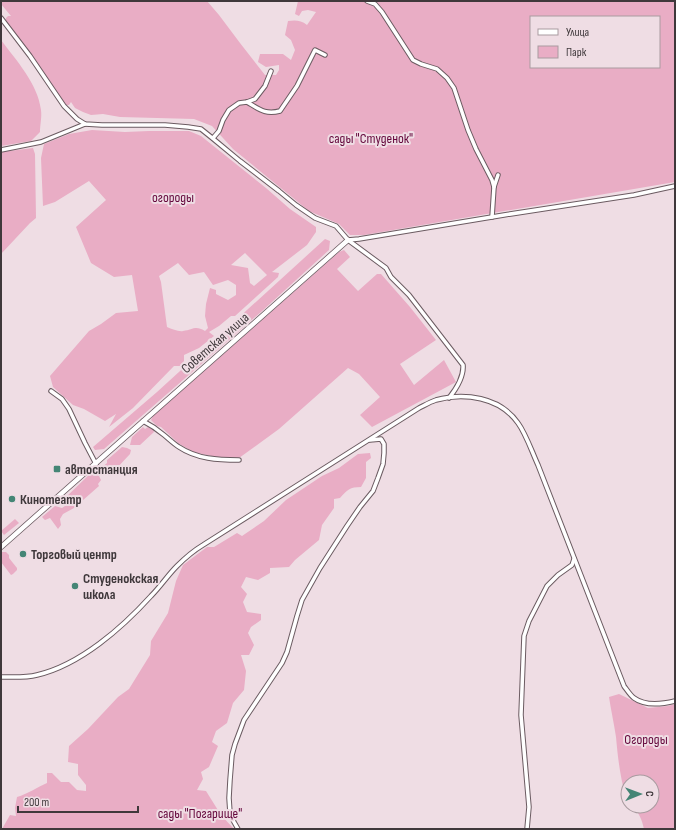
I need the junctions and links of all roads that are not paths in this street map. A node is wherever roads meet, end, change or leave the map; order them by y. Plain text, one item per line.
1 (367, 1) edge
2 (1, 18) edge
3 (325, 55) dead end
4 (271, 71) dead end
5 (247, 102) junction
6 (86, 124) junction
7 (213, 138) junction
8 (1, 150) edge
9 (498, 175) dead end
10 (675, 186) edge
11 (494, 187) junction
12 (492, 217) junction
13 (348, 240) junction
14 (51, 391) dead end
15 (449, 398) junction
16 (143, 421) junction
17 (368, 440) junction
18 (239, 460) dead end
19 (96, 464) junction
20 (1, 548) edge
21 (574, 559) junction
22 (1, 677) edge
23 (675, 701) edge
24 (238, 829) edge
25 (527, 829) edge

1 - 11 street
2 - 6 street
3 - 5 street
4 - 5 street
5 - 7 street
6 - 7 street
6 - 8 street
7 - 13 street
9 - 11 street
10 - 12 street
11 - 12 street
12 - 13 street
13 - 15 street
13 - 16 street, Советская улица
14 - 19 street
15 - 17 street
15 - 21 street
16 - 18 street
16 - 19 street, Советская улица
17 - 22 street
17 - 24 street
19 - 20 street, Советская улица
21 - 23 street
21 - 25 street

